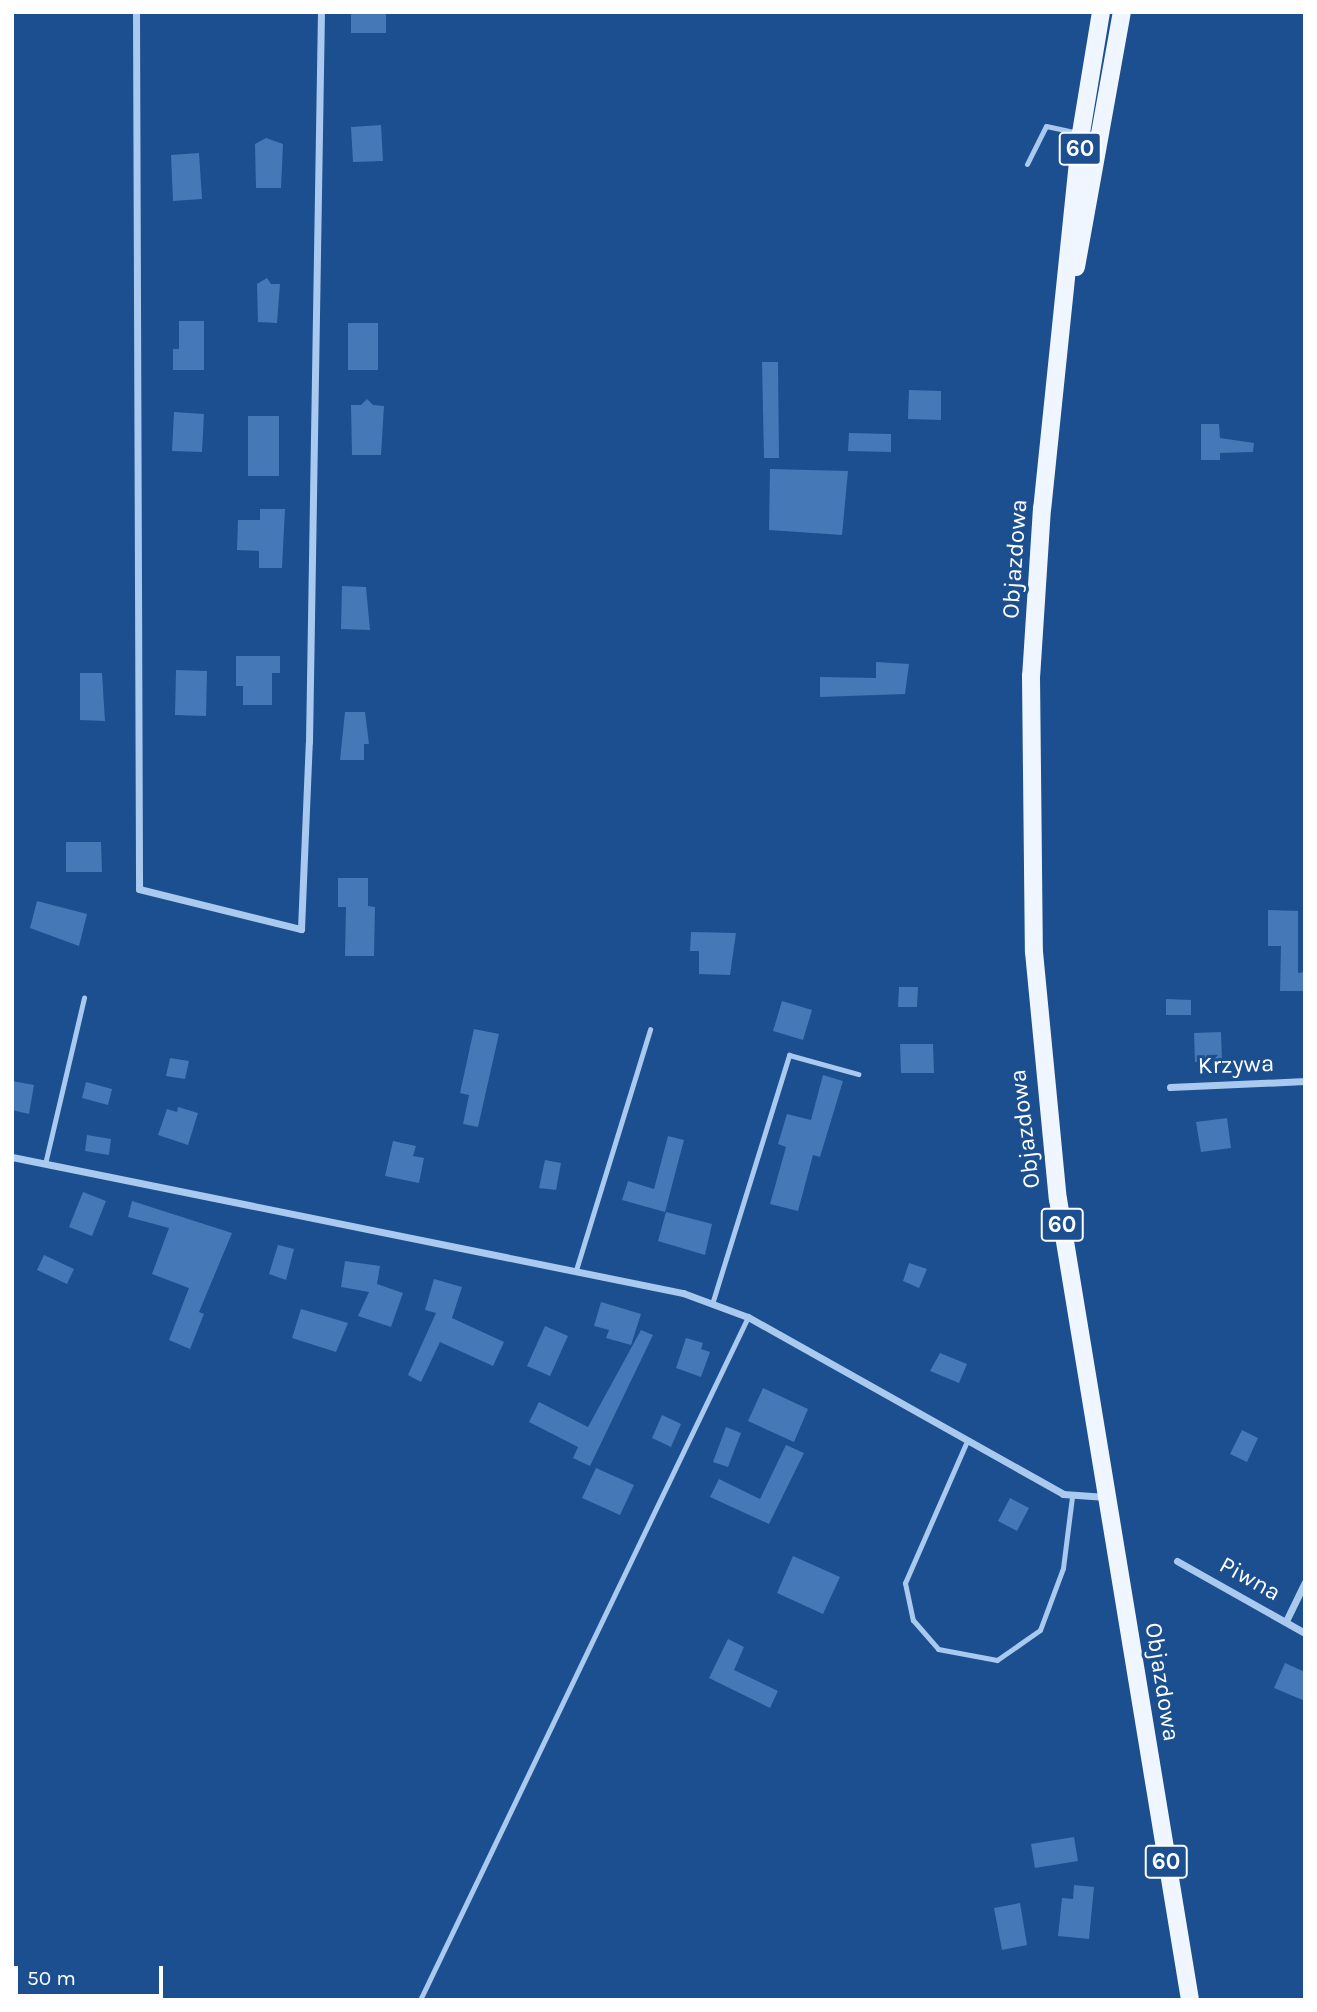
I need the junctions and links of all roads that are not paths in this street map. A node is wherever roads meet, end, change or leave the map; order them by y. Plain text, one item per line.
1 (136, 12) edge
2 (321, 12) edge
3 (1101, 12) edge
4 (1122, 12) edge
5 (1081, 133) junction
6 (1027, 164) dead end
7 (1069, 287) junction
8 (84, 998) dead end
9 (650, 1029) dead end
10 (858, 1074) dead end
11 (1305, 1082) edge
12 (1170, 1087) dead end
13 (12, 1157) edge
14 (45, 1164) junction
15 (576, 1270) junction
16 (712, 1304) junction
17 (748, 1317) junction
18 (967, 1441) junction
19 (1072, 1497) junction
20 (1106, 1497) junction
21 (1177, 1561) dead end
22 (1305, 1582) edge
23 (1286, 1621) junction
24 (1305, 1633) edge
25 (420, 2000) edge
26 (1190, 2000) edge

1 - 2 street
3 - 5 main road, Objazdowa / 60
4 - 7 main road, Objazdowa / 60
5 - 6 lane
5 - 7 main road, Objazdowa / 60
7 - 20 main road, Objazdowa / 60
8 - 14 lane
9 - 15 lane
10 - 16 lane
11 - 12 street, Krzywa
13 - 14 street
14 - 15 street
15 - 16 street
16 - 17 street
17 - 18 street
17 - 25 lane
18 - 19 street
18 - 19 lane
19 - 20 street
20 - 26 main road, Objazdowa / 60
21 - 23 street, Piwna
22 - 23 street
23 - 24 street, Piwna

